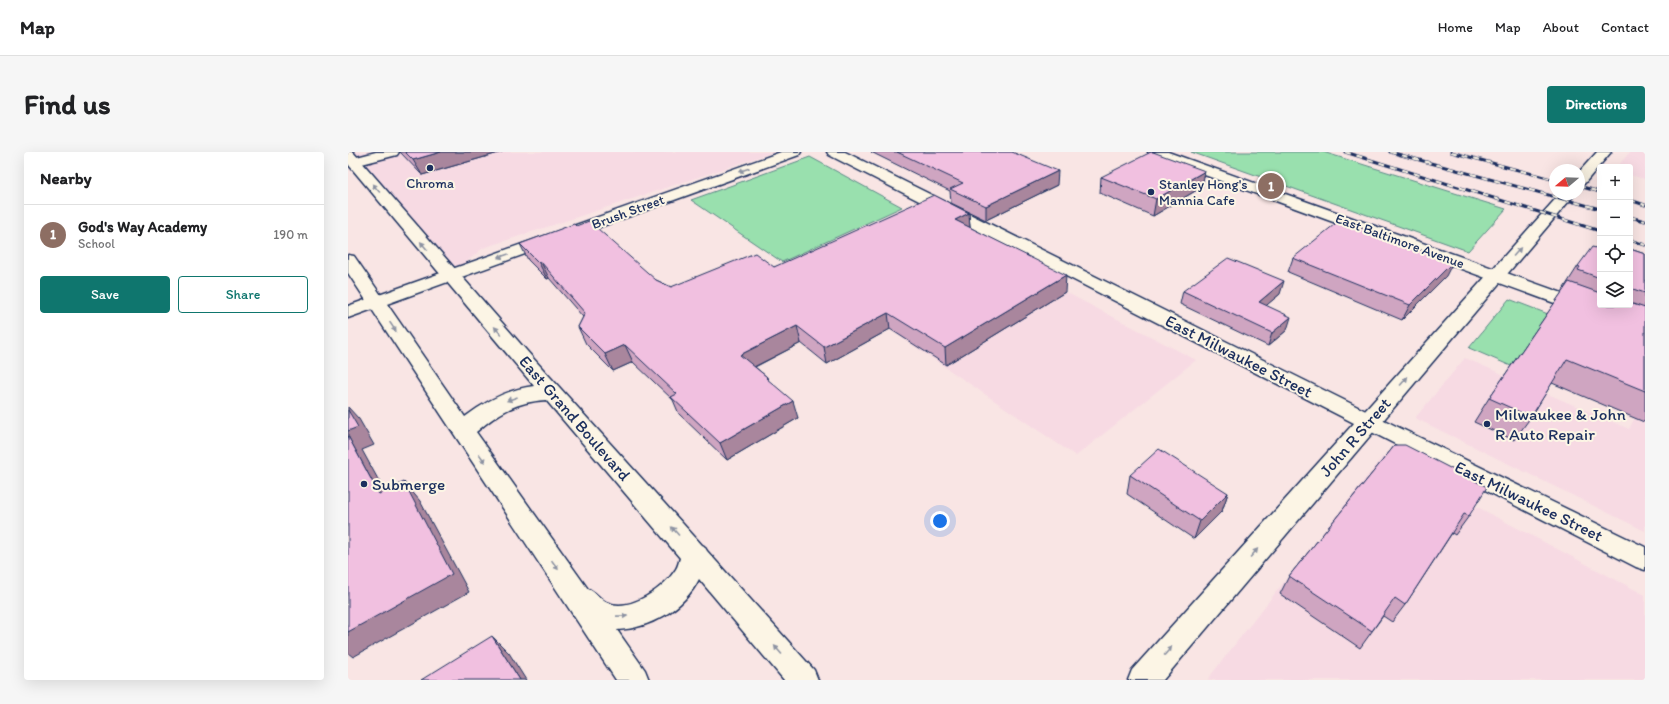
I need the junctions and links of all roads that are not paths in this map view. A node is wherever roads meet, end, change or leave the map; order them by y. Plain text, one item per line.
1 (392, 152) edge
2 (794, 152) edge
3 (834, 152) edge
4 (1155, 152) edge
5 (1604, 152) edge
6 (350, 160) edge
7 (1585, 174) edge
8 (1563, 200) edge
9 (348, 260) edge
10 (450, 276) junction
11 (1497, 276) junction
12 (377, 302) junction
13 (348, 312) edge
14 (1601, 314) edge
15 (551, 392) junction
16 (1368, 422) junction
17 (463, 431) junction
18 (695, 554) junction
19 (1645, 559) edge
20 (576, 595) junction
21 (634, 680) edge
22 (803, 680) edge
23 (1143, 680) edge

1 - 6 street
2 -> 10 street, Brush Street
3 - 16 street, East Milwaukee Street
4 - 11 street, East Baltimore Avenue
5 - 7 street
10 -> 6 street, East Grand Boulevard
11 -> 8 street, John R Street
9 - 12 street
10 - 12 street, Brush Street
15 -> 10 street, East Grand Boulevard
11 - 14 street, East Baltimore Avenue
16 -> 11 street, John R Street
12 - 13 street, Brush Street
12 -> 17 street
15 -> 17 street
18 -> 15 street, East Grand Boulevard
16 - 19 street, East Milwaukee Street
23 -> 16 street, John R Street
17 -> 20 street
20 -> 18 street
22 -> 18 street, East Grand Boulevard
20 - 21 street

